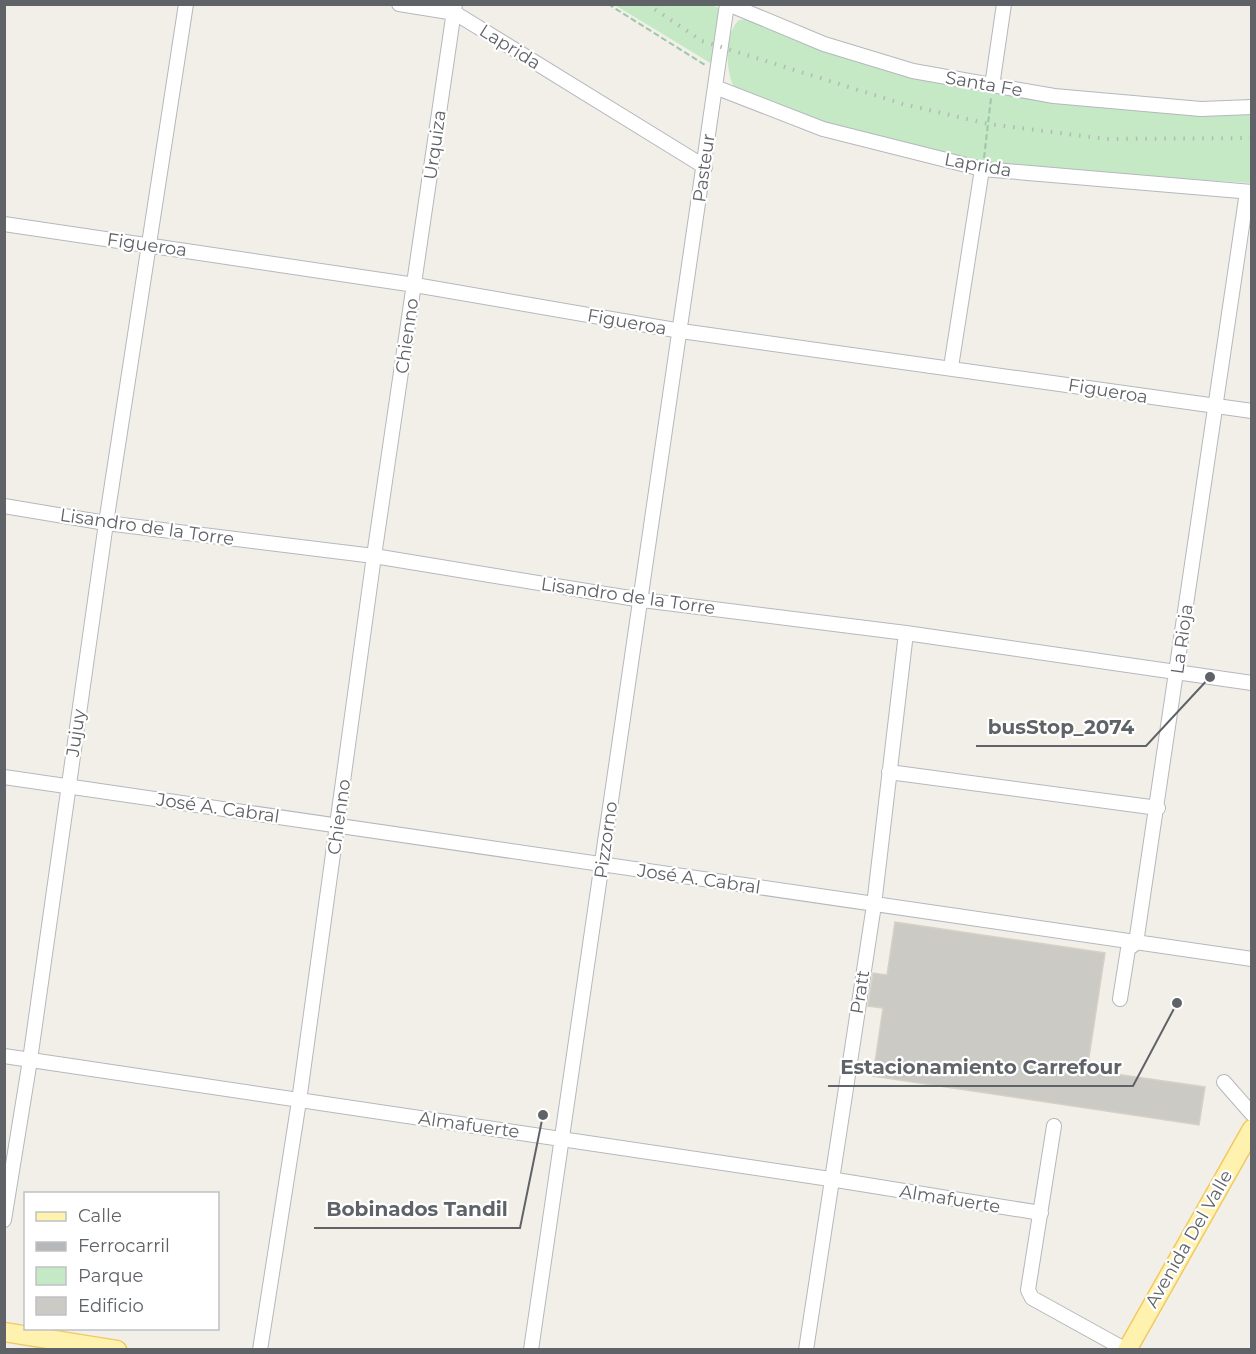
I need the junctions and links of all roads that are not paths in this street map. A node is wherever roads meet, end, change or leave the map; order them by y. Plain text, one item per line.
1 (186, 4) edge
2 (399, 4) edge
3 (728, 4) edge
4 (1004, 4) edge
5 (455, 9) edge
6 (717, 80) junction
7 (992, 86) junction
8 (1251, 107) edge
9 (705, 167) junction
10 (982, 169) junction
11 (1249, 192) edge
12 (4, 224) edge
13 (151, 246) junction
14 (415, 285) junction
15 (681, 331) junction
16 (951, 367) junction
17 (1215, 407) junction
18 (1251, 411) edge
19 (4, 506) edge
20 (106, 523) junction
21 (374, 556) junction
22 (642, 600) junction
23 (906, 633) junction
24 (1177, 672) junction
25 (1251, 682) edge
26 (889, 772) junction
27 (4, 777) edge
28 (69, 786) junction
29 (1158, 808) junction
30 (338, 825) junction
31 (602, 865) junction
32 (874, 905) junction
33 (1136, 943) junction
34 (1251, 959) edge
35 (1120, 999) dead end
36 (4, 1056) edge
37 (30, 1060) junction
38 (1224, 1082) dead end
39 (299, 1101) junction
40 (1251, 1114) edge
41 (1054, 1126) dead end
42 (1251, 1129) edge
43 (562, 1139) junction
44 (830, 1179) junction
45 (1041, 1213) junction
46 (4, 1220) edge
47 (4, 1332) edge
48 (117, 1350) edge
49 (260, 1350) edge
50 (531, 1350) edge
51 (806, 1350) edge
52 (1126, 1350) edge

1 - 13 street, Jujuy
2 - 5 street, Laprida
3 - 6 street, Pasteur
3 - 7 street, Santa Fe
4 - 7 street
5 - 9 street, Laprida
5 - 14 street, Urquiza
6 - 9 street, Pasteur
6 - 10 street, Laprida
7 - 8 street, Santa Fe
9 - 15 street, Pasteur
10 - 11 street, Laprida
10 - 16 street
11 - 17 street, La Rioja
12 - 13 street, Figueroa
13 - 14 street, Figueroa
13 - 20 street, Jujuy
14 - 15 street, Figueroa
14 - 21 street, Chienno
15 - 16 street, Figueroa
15 - 22 street, Pizzorno
16 - 17 street, Figueroa
17 - 18 street, Figueroa
17 - 24 street, La Rioja
19 - 20 street, Lisandro de la Torre
20 - 21 street, Lisandro de la Torre
20 - 28 street, Jujuy
21 - 22 street, Lisandro de la Torre
21 - 30 street, Chienno
22 - 23 street, Lisandro de la Torre
22 - 31 street, Pizzorno
23 - 24 street, Lisandro de la Torre
23 - 26 street, Pratt
24 - 25 street, Lisandro de la Torre
24 - 29 street, La Rioja
26 - 29 street
26 - 32 street, Pratt
27 - 28 street, José A. Cabral
28 - 30 street, José A. Cabral
28 - 37 street, Jujuy
29 - 33 street, La Rioja
30 - 31 street, José A. Cabral
30 - 39 street, Chienno
31 - 32 street, José A. Cabral
31 - 43 street, Pizzorno
32 - 33 street, José A. Cabral
32 - 44 street, Pratt
33 - 34 street, José A. Cabral
33 - 35 street, La Rioja
36 - 37 street, Almafuerte
37 - 39 street, Almafuerte
37 - 46 street, Jujuy
38 - 40 street
39 - 43 street, Almafuerte
39 - 49 street, Chienno
41 - 45 street
42 - 52 main road, Avenida Del Valle
43 - 44 street, Almafuerte
43 - 50 street, Pizzorno
44 - 45 street, Almafuerte
44 - 51 street, Pratt
45 - 52 street
47 - 48 main road

